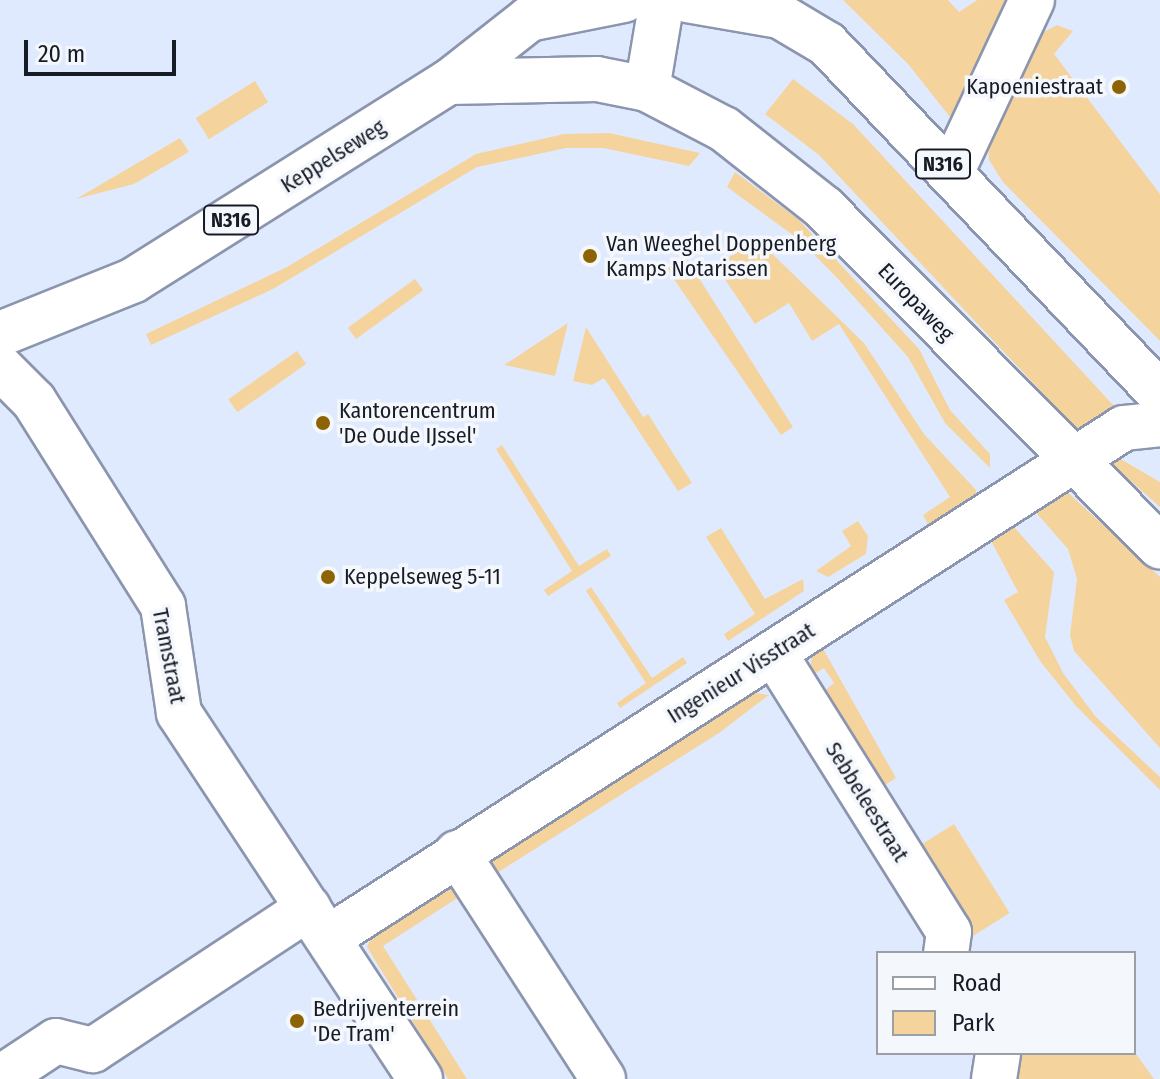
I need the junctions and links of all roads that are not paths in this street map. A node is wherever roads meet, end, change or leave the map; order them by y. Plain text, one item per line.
1 (624, 0) edge
2 (662, 0) edge
3 (687, 0) edge
4 (1032, 0) edge
5 (449, 82) junction
6 (647, 89) junction
7 (951, 173) junction
8 (0, 334) edge
9 (0, 367) edge
10 (1160, 394) edge
11 (1160, 424) edge
12 (1072, 462) junction
13 (1160, 546) edge
14 (774, 653) junction
15 (457, 853) junction
16 (318, 923) junction
17 (946, 951) edge
18 (998, 1055) edge
19 (0, 1078) edge
20 (420, 1079) edge
21 (603, 1079) edge
22 (994, 1079) edge

1 - 5 street, Keppelseweg / N316
2 - 6 street
3 - 7 street, N316
4 - 7 street
5 - 6 street
5 - 8 street, Keppelseweg / N316
6 - 12 street, Europaweg
7 - 10 street, N316
9 - 16 street, Tramstraat
11 - 12 street, Ingenieur Visstraat
12 - 13 street, Europaweg
12 - 14 street, Ingenieur Visstraat
14 - 15 street, Ingenieur Visstraat
14 - 17 street, Sebbeleestraat
15 - 16 street, Ingenieur Visstraat
15 - 21 street
16 - 19 street
16 - 20 street, Tramstraat
18 - 22 street

